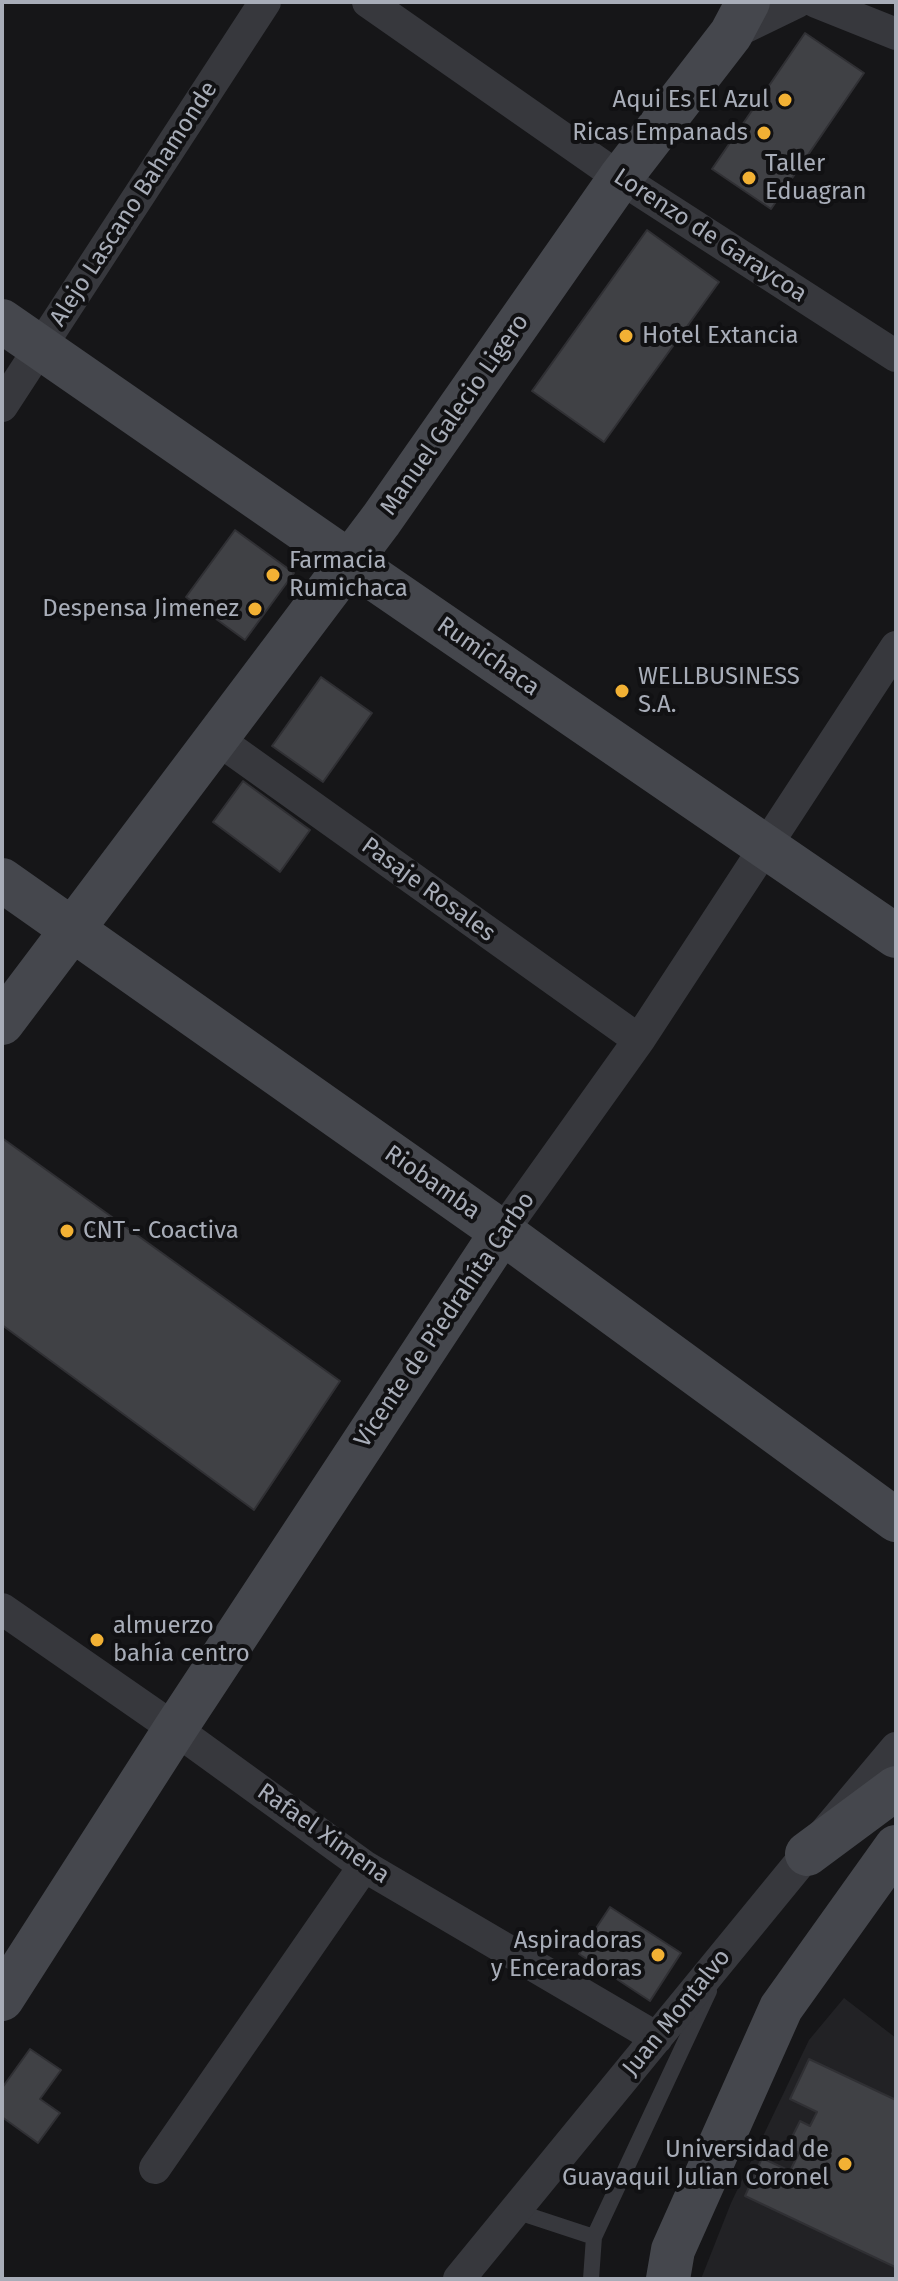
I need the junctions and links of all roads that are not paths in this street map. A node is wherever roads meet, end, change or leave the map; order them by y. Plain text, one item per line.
1 (265, 2) edge
2 (368, 2) edge
3 (797, 2) edge
4 (816, 2) edge
5 (740, 18) edge
6 (896, 34) edge
7 (620, 178) junction
8 (2, 321) edge
9 (41, 347) junction
10 (896, 356) edge
11 (2, 406) edge
12 (350, 562) junction
13 (896, 647) edge
14 (217, 739) junction
15 (765, 848) junction
16 (2, 880) edge
17 (73, 931) junction
18 (896, 936) edge
19 (2, 1023) edge
20 (639, 1040) junction
21 (502, 1232) junction
22 (896, 1520) edge
23 (2, 1609) edge
24 (175, 1729) junction
25 (896, 1748) edge
26 (896, 1788) edge
27 (896, 1847) edge
28 (807, 1854) junction
29 (364, 1866) junction
30 (728, 1950) junction
31 (2, 1999) edge
32 (657, 2038) junction
33 (155, 2168) dead end
34 (515, 2211) junction
35 (594, 2237) junction
36 (459, 2279) edge
37 (591, 2279) edge
38 (668, 2279) edge

1 - 9 street, Alejo Lascano Bahamonde
2 - 7 street, Lorenzo de Garaycoa
3 - 5 street, Manuel Galecio Ligero
4 - 6 street
5 - 7 main road, Manuel Galecio Ligero
7 - 10 street, Lorenzo de Garaycoa
7 - 12 main road, Manuel Galecio Ligero
8 - 9 main road, Rumichaca
9 - 11 street, Alejo Lascano Bahamonde
9 - 12 main road, Rumichaca
12 - 14 main road, Manuel Galecio Ligero
12 - 15 main road, Rumichaca
13 - 15 street, Vicente de Piedrahíta Carbo
14 - 17 main road, Manuel Galecio Ligero
14 - 20 street, Pasaje Rosales
15 - 18 main road, Rumichaca
15 - 20 street, Vicente de Piedrahíta Carbo
16 - 17 main road, Riobamba
17 - 19 main road, Manuel Galecio Ligero
17 - 21 main road, Riobamba
20 - 21 street, Vicente de Piedrahíta Carbo
21 - 22 main road, Riobamba
21 - 24 main road, Vicente de Piedrahíta Carbo
23 - 24 street, Rafael Ximena
24 - 29 street, Rafael Ximena
24 - 31 main road, Vicente de Piedrahíta Carbo
25 - 28 street, Juan Montalvo
26 - 28 main road
27 - 38 main road
28 - 30 street, Juan Montalvo
29 - 32 street, Rafael Ximena
29 - 33 street
30 - 32 street, Juan Montalvo
30 - 35 lane
32 - 34 street, Juan Montalvo
34 - 35 lane
34 - 36 street, Juan Montalvo
35 - 37 lane

